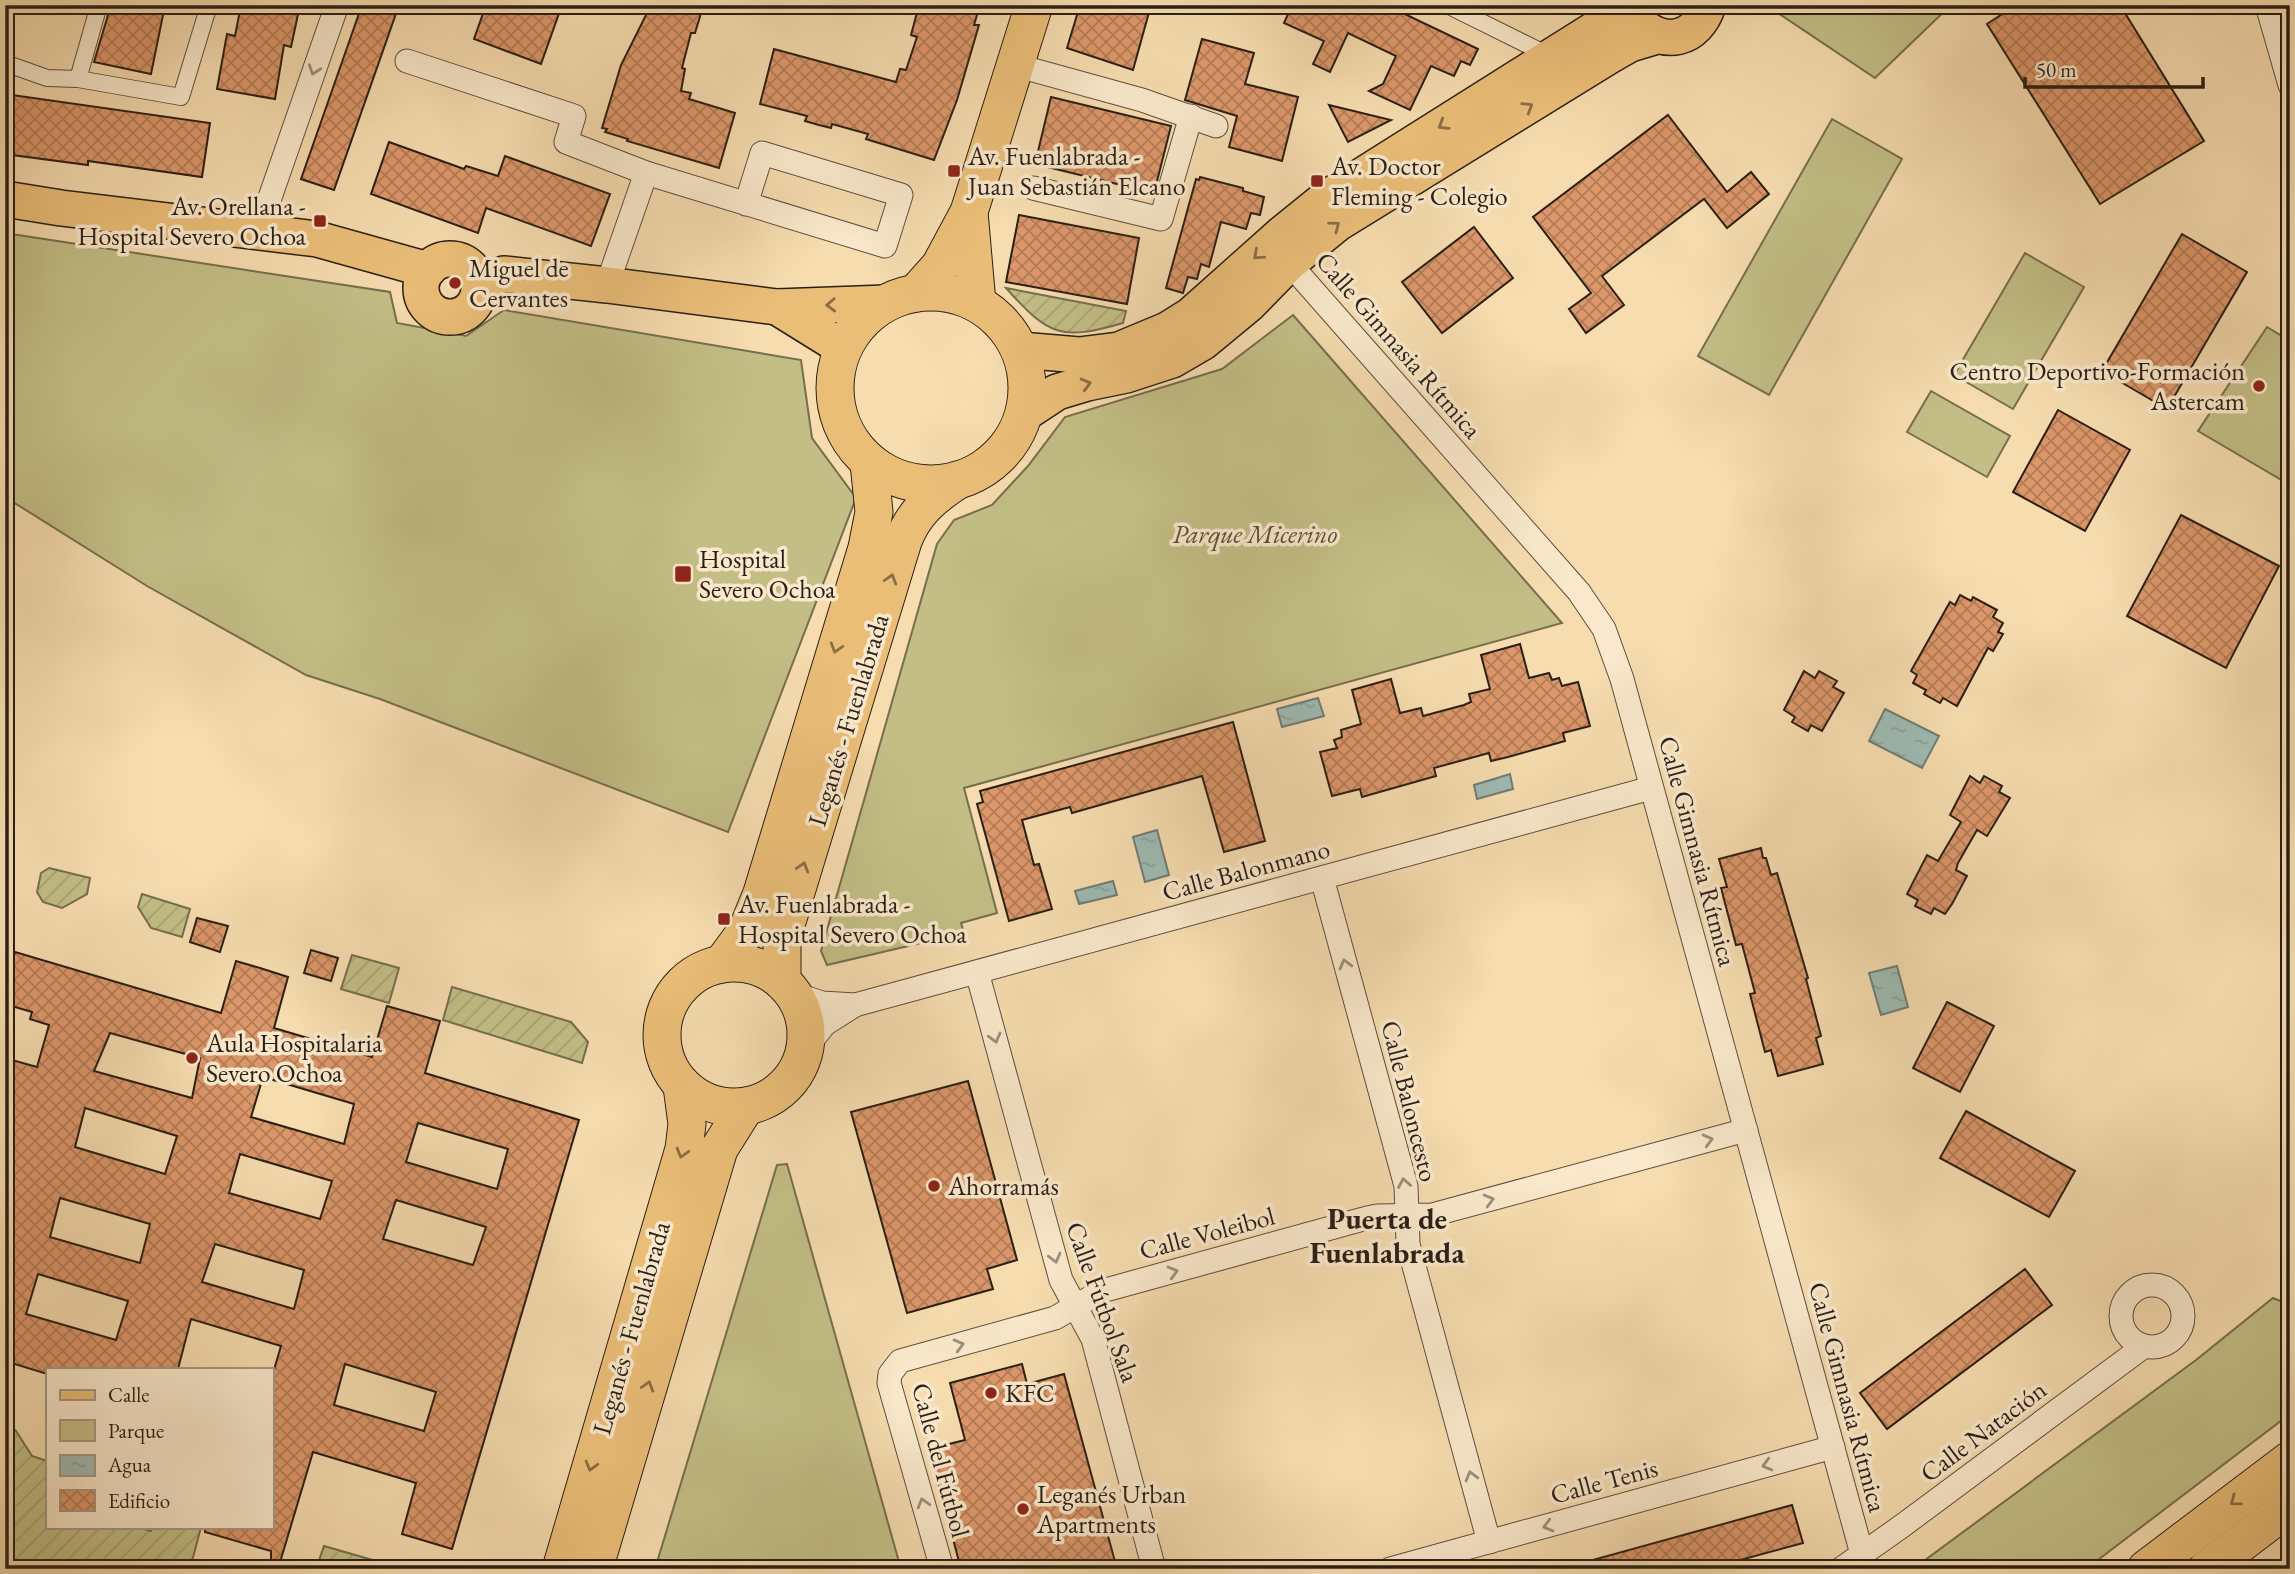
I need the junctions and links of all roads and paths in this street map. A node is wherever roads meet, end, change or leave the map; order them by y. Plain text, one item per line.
1 (99, 5) edge
2 (209, 5) edge
3 (337, 5) edge
4 (1034, 5) edge
5 (1447, 5) edge
6 (1622, 5) edge
7 (1631, 5) edge
8 (1708, 5) edge
9 (2267, 5) edge
10 (1657, 36) junction
11 (1552, 57) junction
12 (407, 61) dead end
13 (5, 63) edge
14 (1016, 65) junction
15 (78, 79) junction
16 (2290, 85) edge
17 (1191, 116) junction
18 (1216, 126) dead end
19 (646, 173) junction
20 (1033, 188) dead end
21 (5, 199) edge
22 (746, 204) junction
23 (970, 212) junction
24 (258, 232) junction
25 (1289, 262) junction
26 (428, 270) junction
27 (479, 284) junction
28 (607, 285) junction
29 (901, 298) junction
30 (977, 303) junction
31 (777, 307) junction
32 (843, 348) junction
33 (1020, 350) junction
34 (1025, 413) junction
35 (869, 463) junction
36 (958, 481) junction
37 (1651, 788) junction
38 (1322, 878) junction
39 (722, 964) junction
40 (977, 972) junction
41 (787, 987) junction
42 (855, 1006) junction
43 (804, 1050) junction
44 (682, 1086) junction
45 (746, 1106) junction
46 (1746, 1130) junction
47 (1407, 1215) junction
48 (1074, 1305) junction
49 (2137, 1343) dead end
50 (895, 1366) joint
51 (1833, 1447) junction
52 (2290, 1460) edge
53 (2290, 1506) edge
54 (1489, 1542) junction
55 (1862, 1554) junction
56 (561, 1569) edge
57 (594, 1569) edge
58 (942, 1569) edge
59 (1154, 1569) edge
60 (1390, 1569) edge
61 (1841, 1569) edge
62 (2146, 1569) edge
63 (2207, 1569) edge

1 - 15 street
2 - 15 street
3 -> 24 street
4 - 14 highway
5 - 11 street
6 - 11 main road
7 - 10 main road
8 - 10 main road
9 - 16 street
25 -> 10 main road
11 -> 33 main road
12 - 19 street
13 - 15 street
14 - 17 street
14 - 23 highway
17 - 18 street
17 - 20 street
19 - 22 street
19 - 28 street
21 - 24 main road
22 - 22 street
23 - 29 highway
23 - 30 highway
24 - 26 main road
34 -> 25 main road
25 - 37 street, Calle Gimnasia Rítmica
26 - 27 main road
26 - 27 main road
27 - 28 main road
28 - 31 main road
29 - 30 highway
29 -> 31 main road
29 - 32 highway
30 - 33 highway
31 - 32 main road
32 - 35 highway
33 - 34 highway
34 - 36 highway
35 - 36 highway
35 -> 39 highway, Leganés - Fuenlabrada
41 -> 36 highway, Leganés - Fuenlabrada
37 - 38 street, Calle Balonmano
37 - 46 street, Calle Gimnasia Rítmica
38 - 40 street, Calle Balonmano
47 -> 38 street, Calle Baloncesto
39 - 41 highway, Leganés - Fuenlabrada
39 - 44 highway, Leganés - Fuenlabrada
40 - 42 street, Calle Balonmano
40 -> 48 street, Calle Fútbol Sala
41 - 42 street, Calle Balonmano
41 - 43 highway, Leganés - Fuenlabrada
42 - 43 street, Calle Balonmano
43 - 45 highway, Leganés - Fuenlabrada
44 - 45 highway
44 -> 56 highway, Leganés - Fuenlabrada
57 -> 45 highway, Leganés - Fuenlabrada
47 -> 46 street, Calle Voleibol
46 - 51 street, Calle Gimnasia Rítmica
48 -> 47 street, Calle Voleibol
54 -> 47 street, Calle Baloncesto
50 -> 48 street, Calle Voleibol
48 - 59 street, Calle Fútbol Sala
49 - 55 street, Calle Natación
58 -> 50 street, Calle del Fútbol
51 -> 54 street, Calle Tenis
51 - 55 street, Calle Gimnasia Rítmica
52 -> 62 highway
53 - 63 highway
54 - 60 street, Calle Tenis
55 - 61 street, Calle Natación

